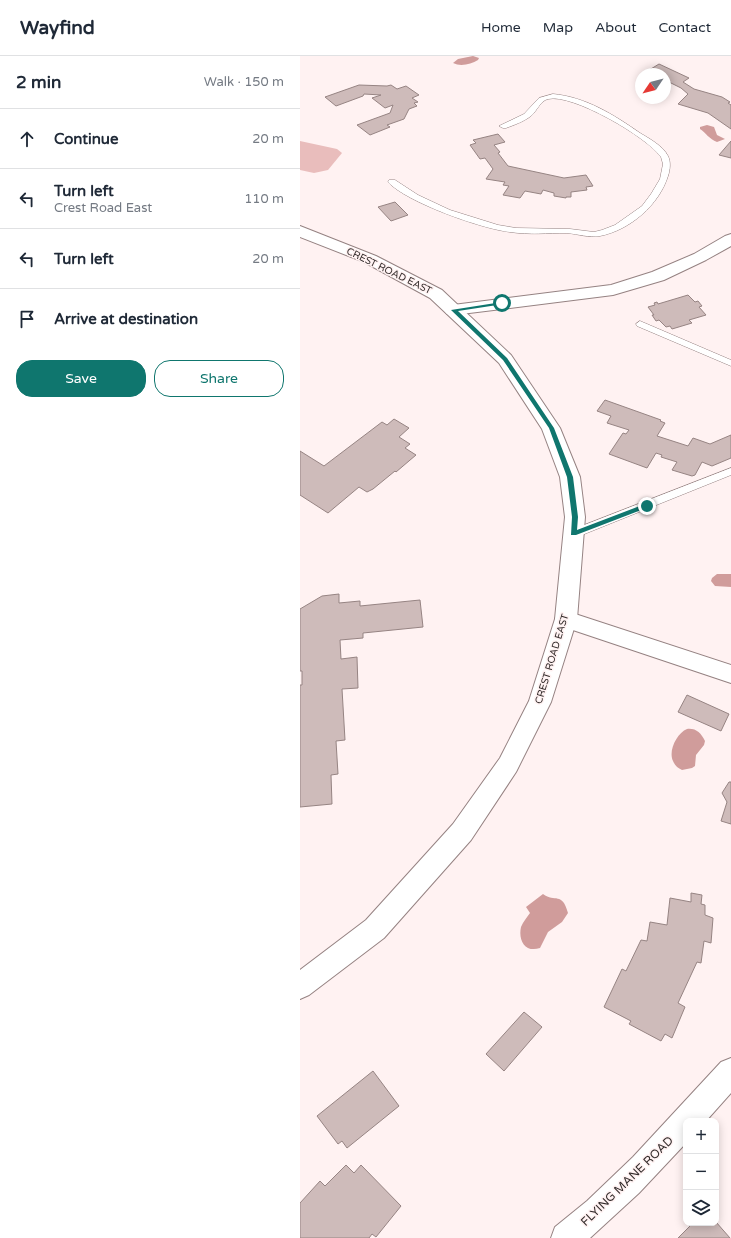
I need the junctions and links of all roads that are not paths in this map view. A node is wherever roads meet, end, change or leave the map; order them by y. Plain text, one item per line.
1 (503, 126) dead end
2 (392, 182) dead end
3 (300, 231) edge
4 (731, 239) edge
5 (454, 310) junction
6 (640, 324) dead end
7 (731, 363) edge
8 (731, 471) edge
9 (573, 534) junction
10 (566, 619) junction
11 (731, 674) edge
12 (300, 986) edge
13 (731, 1072) edge
14 (691, 1118) edge
15 (683, 1126) edge
16 (566, 1238) edge

1 - 2 lane
3 - 5 street, CREST ROAD EAST
4 - 5 street
5 - 9 street, CREST ROAD EAST
6 - 7 lane
8 - 9 lane
9 - 10 street, CREST ROAD EAST
10 - 11 street
10 - 12 street, CREST ROAD EAST
13 - 14 street, FLYING MANE ROAD
15 - 16 street, FLYING MANE ROAD

